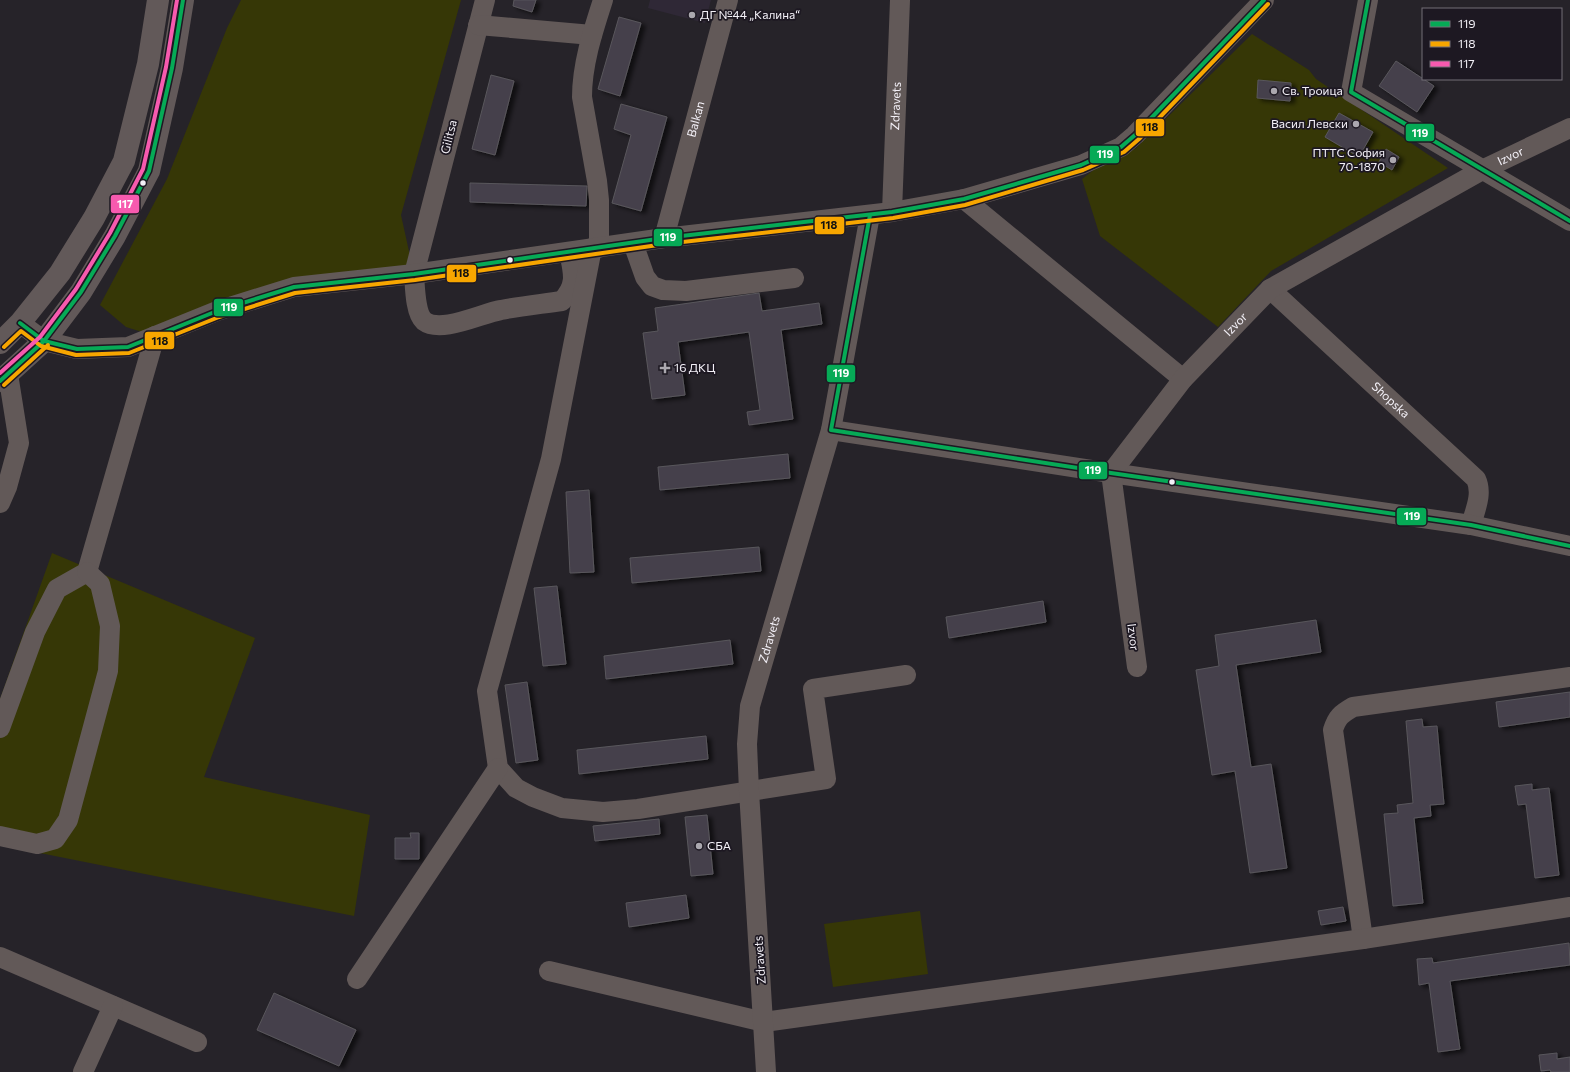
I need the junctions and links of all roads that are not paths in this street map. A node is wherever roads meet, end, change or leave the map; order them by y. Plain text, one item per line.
1 (158, 0) edge
2 (183, 0) edge
3 (485, 0) edge
4 (603, 0) edge
5 (728, 0) edge
6 (900, 0) edge
7 (1264, 0) edge
8 (1368, 0) edge
9 (478, 25) junction
10 (592, 35) junction
11 (1570, 128) edge
12 (1484, 169) junction
13 (964, 200) junction
14 (892, 212) junction
15 (870, 215) junction
16 (1570, 221) edge
17 (664, 238) junction
18 (633, 243) junction
19 (596, 248) junction
20 (569, 252) junction
21 (414, 274) junction
22 (794, 278) dead end
23 (1270, 289) junction
24 (20, 323) junction
25 (155, 336) junction
26 (44, 341) junction
27 (0, 342) edge
28 (4, 378) edge
29 (1183, 379) junction
30 (831, 430) junction
31 (1111, 473) junction
32 (0, 503) edge
33 (1471, 525) junction
34 (1570, 546) edge
35 (87, 572) junction
36 (1137, 667) dead end
37 (906, 675) dead end
38 (1570, 677) edge
39 (0, 728) edge
40 (498, 768) junction
41 (749, 791) junction
42 (0, 836) edge
43 (1570, 907) edge
44 (1363, 939) junction
45 (0, 957) edge
46 (550, 971) dead end
47 (357, 979) dead end
48 (113, 1006) junction
49 (764, 1022) junction
50 (197, 1042) dead end
51 (83, 1072) edge
52 (766, 1072) edge

1 - 24 main road
2 - 26 main road
3 - 9 street, Gilitsa
4 - 10 street
5 - 17 street, Balkan
6 - 14 street, Zdravets
7 - 13 street
8 - 12 street
9 - 10 street
9 - 21 street, Gilitsa
10 - 19 street
11 - 12 street, Izvor
12 - 16 street
12 - 23 street, Izvor
13 - 14 street
13 - 29 street
14 - 15 street
15 - 17 street
15 - 30 street, Zdravets
17 - 18 street
18 - 19 street
18 - 22 street
19 - 20 street
19 - 40 street
20 - 21 street
20 - 21 street
21 - 25 street
23 - 29 street, Izvor
23 - 33 street, Shopska
24 - 26 street
24 - 27 main road
25 - 26 street
25 - 35 street
26 - 28 main road
28 - 32 street
29 - 31 street, Izvor
30 - 31 street
30 - 41 street, Zdravets
31 - 33 street
31 - 36 street, Izvor
33 - 34 street
35 - 39 street
35 - 42 street
37 - 41 street
38 - 44 street
40 - 41 street
40 - 47 street
41 - 49 street, Zdravets
43 - 44 street
44 - 49 street
45 - 48 street
46 - 49 street
48 - 50 street
48 - 51 street
49 - 52 street, Zdravets

